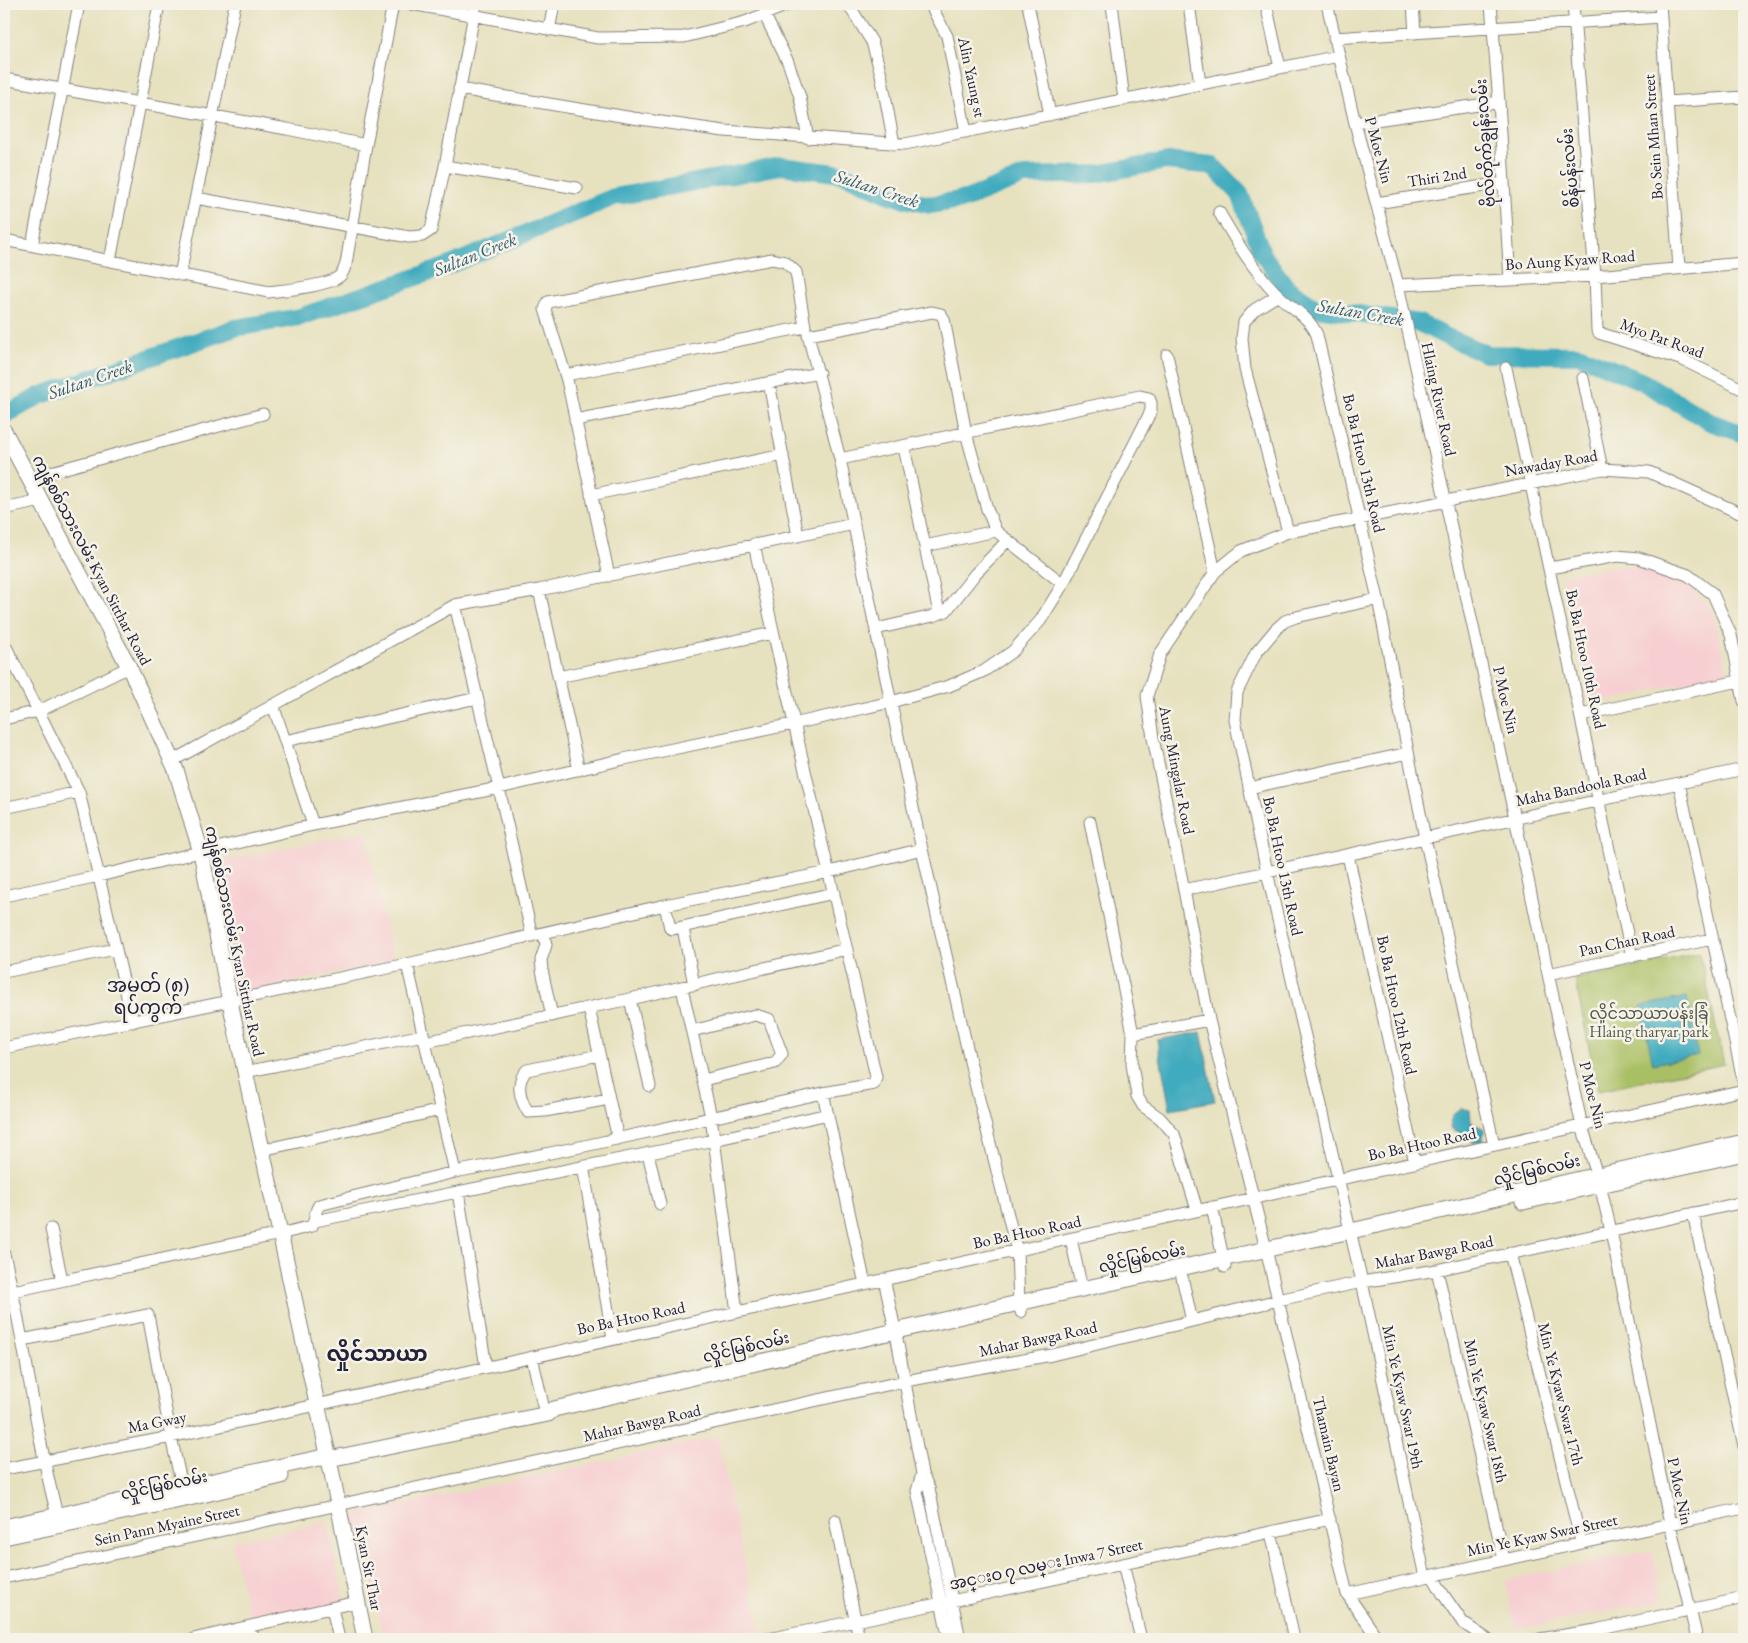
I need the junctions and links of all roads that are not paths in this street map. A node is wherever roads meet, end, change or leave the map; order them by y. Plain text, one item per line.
1 (79, 4) edge
2 (159, 4) edge
3 (235, 4) edge
4 (393, 4) edge
5 (411, 4) edge
6 (476, 4) edge
7 (554, 4) edge
8 (790, 4) edge
9 (848, 4) edge
10 (930, 4) edge
11 (1028, 4) edge
12 (1112, 4) edge
13 (1189, 4) edge
14 (1266, 4) edge
15 (1327, 4) edge
16 (1413, 4) edge
17 (1491, 4) edge
18 (1573, 4) edge
19 (1660, 4) edge
20 (764, 14) junction
21 (474, 16) junction
22 (1660, 17) junction
23 (1574, 22) junction
24 (1492, 28) junction
25 (549, 30) junction
26 (1416, 33) junction
27 (1334, 38) junction
28 (1339, 56) junction
29 (1280, 68) junction
30 (4, 79) edge
31 (1200, 84) junction
32 (459, 89) junction
33 (62, 90) junction
34 (1744, 97) edge
35 (1124, 100) junction
36 (1499, 102) junction
37 (1667, 102) junction
38 (140, 104) junction
39 (1050, 115) junction
40 (212, 117) junction
41 (1355, 123) junction
42 (966, 132) junction
43 (808, 138) junction
44 (894, 144) junction
45 (366, 145) junction
46 (445, 166) junction
47 (1503, 183) junction
48 (577, 188) dead end
49 (196, 198) junction
50 (1376, 203) junction
51 (1218, 212) dead end
52 (351, 227) junction
53 (4, 240) edge
54 (32, 245) junction
55 (110, 261) junction
56 (1744, 263) edge
57 (1678, 268) junction
58 (180, 275) junction
59 (1595, 276) junction
60 (1510, 280) junction
61 (1398, 285) junction
62 (1278, 295) junction
63 (1402, 305) joint
64 (1597, 330) joint
65 (807, 331) junction
66 (1167, 355) dead end
67 (1506, 368) dead end
68 (819, 373) junction
69 (566, 375) junction
70 (1583, 378) dead end
71 (769, 383) junction
72 (1744, 390) edge
73 (263, 414) dead end
74 (575, 420) junction
75 (4, 432) edge
76 (966, 433) junction
77 (904, 447) junction
78 (783, 455) junction
79 (840, 459) junction
80 (1602, 469) junction
81 (29, 478) junction
82 (1532, 482) junction
83 (591, 495) junction
84 (41, 501) junction
85 (1445, 501) junction
86 (4, 509) edge
87 (1744, 516) edge
88 (1359, 519) junction
89 (854, 524) junction
90 (996, 531) junction
91 (1288, 532) junction
92 (798, 536) junction
93 (1008, 540) junction
94 (754, 544) junction
95 (924, 546) junction
96 (1550, 568) junction
97 (1215, 572) junction
98 (609, 576) junction
99 (1063, 584) junction
100 (539, 590) junction
101 (1378, 599) junction
102 (455, 605) junction
103 (939, 613) junction
104 (876, 629) junction
105 (773, 633) junction
106 (4, 643) edge
107 (129, 667) junction
108 (558, 677) junction
109 (1739, 681) junction
110 (477, 698) junction
111 (1744, 700) edge
112 (891, 702) junction
113 (274, 705) junction
114 (39, 712) junction
115 (1581, 715) junction
116 (4, 719) edge
117 (793, 724) junction
118 (285, 741) junction
119 (1408, 753) junction
120 (172, 761) junction
121 (1744, 769) edge
122 (579, 770) junction
123 (1678, 783) junction
124 (499, 788) junction
125 (1249, 788) junction
126 (79, 792) junction
127 (1599, 800) junction
128 (4, 808) edge
129 (1515, 818) junction
130 (1090, 822) dead end
131 (313, 825) junction
132 (1425, 838) junction
133 (922, 850) junction
134 (201, 852) junction
135 (1348, 855) junction
136 (829, 872) junction
137 (1267, 872) junction
138 (99, 876) junction
139 (1184, 890) junction
140 (834, 893) junction
141 (4, 896) edge
142 (665, 905) junction
143 (683, 928) junction
144 (544, 933) junction
145 (532, 936) junction
146 (1712, 939) junction
147 (115, 949) junction
148 (847, 949) junction
149 (1632, 956) junction
150 (407, 964) junction
151 (4, 972) edge
152 (1548, 974) junction
153 (694, 985) junction
154 (682, 988) junction
155 (630, 999) junction
156 (230, 1002) junction
157 (589, 1008) junction
158 (552, 1016) junction
159 (1209, 1020) junction
160 (133, 1022) junction
161 (692, 1031) junction
162 (1133, 1034) junction
163 (424, 1038) junction
164 (4, 1048) edge
165 (599, 1055) junction
166 (245, 1072) junction
167 (703, 1080) junction
168 (1744, 1084) edge
169 (650, 1086) dead end
170 (1744, 1090) edge
171 (823, 1093) junction
172 (609, 1099) junction
173 (441, 1110) junction
174 (828, 1114) junction
175 (711, 1117) junction
176 (1582, 1126) junction
177 (618, 1139) junction
178 (714, 1140) junction
179 (1744, 1142) edge
180 (1494, 1145) junction
181 (262, 1150) junction
182 (648, 1153) junction
183 (1744, 1153) edge
184 (1415, 1162) junction
185 (583, 1166) junction
186 (455, 1172) junction
187 (1338, 1180) junction
188 (1598, 1180) junction
189 (458, 1192) junction
190 (1253, 1198) junction
191 (1744, 1202) edge
192 (660, 1204) dead end
193 (1212, 1207) junction
194 (1198, 1210) junction
195 (1693, 1213) junction
196 (315, 1221) junction
197 (51, 1229) dead end
198 (1351, 1231) junction
199 (1611, 1231) junction
200 (280, 1234) junction
201 (1071, 1239) junction
202 (1017, 1251) junction
203 (1510, 1253) junction
204 (4, 1254) edge
205 (1267, 1254) junction
206 (1224, 1263) junction
207 (1437, 1270) junction
208 (1182, 1277) junction
209 (884, 1279) junction
210 (62, 1280) junction
211 (1362, 1282) junction
212 (865, 1284) junction
213 (1082, 1289) junction
214 (8, 1292) edge
215 (1278, 1300) junction
216 (1020, 1308) junction
217 (736, 1312) junction
218 (1192, 1321) junction
219 (896, 1335) junction
220 (613, 1339) junction
221 (22, 1340) junction
222 (532, 1357) junction
223 (486, 1367) junction
224 (905, 1381) junction
225 (316, 1404) junction
226 (547, 1414) junction
227 (171, 1437) junction
228 (1744, 1446) edge
229 (329, 1459) junction
230 (45, 1460) junction
231 (4, 1469) edge
232 (183, 1493) junction
233 (338, 1504) junction
234 (1744, 1508) edge
235 (1330, 1519) junction
236 (835, 1520) dead end
237 (58, 1521) junction
238 (1670, 1524) junction
239 (4, 1527) edge
240 (1271, 1532) junction
241 (4, 1537) edge
242 (1581, 1542) junction
243 (1504, 1560) junction
244 (1123, 1564) junction
245 (1428, 1576) junction
246 (4, 1578) edge
247 (1347, 1594) junction
248 (1744, 1598) edge
249 (357, 1602) junction
250 (947, 1602) junction
251 (332, 1608) junction
252 (1690, 1611) junction
253 (855, 1621) junction
254 (251, 1626) junction
255 (193, 1639) edge
256 (253, 1639) edge
257 (339, 1639) edge
258 (365, 1639) edge
259 (768, 1639) edge
260 (859, 1639) edge
261 (949, 1639) edge
262 (960, 1639) edge
263 (1141, 1639) edge
264 (1294, 1639) edge
265 (1378, 1639) edge
266 (1487, 1639) edge
267 (1540, 1639) edge
268 (1697, 1639) edge

1 - 33 street
2 - 38 street
3 - 40 street
4 - 45 street
5 - 21 street
6 - 21 street
7 - 25 street
8 - 20 street
9 - 44 street
10 - 42 street, Alin Yaung st
11 - 39 street
12 - 35 street
13 - 31 street
14 - 29 street
15 - 27 street, P Moe Nin
16 - 26 street
17 - 24 street, ဗိုလ်တိုက်ချွန်းလမ်း
18 - 23 street, စိန်ပန်းလမ်း
19 - 22 street, Bo Sein Mhan Street
20 - 25 street
20 - 43 street
21 - 25 street
21 - 32 street
22 - 23 street
22 - 37 street, Bo Sein Mhan Street
23 - 24 street
23 - 59 street, စိန်ပန်းလမ်း
24 - 26 street
24 - 36 street, ဗိုလ်တိုက်ချွန်းလမ်း
26 - 27 street
27 - 28 street, P Moe Nin
28 - 29 street
28 - 41 street, P Moe Nin
29 - 31 street
30 - 33 street
31 - 35 street
32 - 43 street
32 - 46 street
33 - 38 street
33 - 54 street
34 - 37 street
35 - 39 street
36 - 41 street
36 - 47 street, ဗိုလ်တိုက်ချွန်းလမ်း
37 - 57 street, Bo Sein Mhan Street
38 - 40 street
38 - 55 street
39 - 42 street
40 - 45 street
40 - 49 street
41 - 50 street, P Moe Nin
42 - 44 street
43 - 44 street
45 - 52 street
46 - 48 street
46 - 52 street
47 - 50 street, Thiri 2nd
47 - 60 street, ဗိုလ်တိုက်ချွန်းလမ်း
49 - 52 street
49 - 58 street
50 - 61 street, P Moe Nin
51 - 62 street
52 - 58 street
53 - 54 street
54 - 55 street
55 - 58 street
56 - 57 street, Bo Aung Kyaw Road
57 - 59 street, Bo Aung Kyaw Road
59 - 60 street, Bo Aung Kyaw Road
59 - 64 street, စိန်ပန်းလမ်း
60 - 61 street, Bo Aung Kyaw Road
61 - 63 street, P Moe Nin
62 - 88 street, Bo Ba Htoo 13th Road
62 - 91 street
63 - 85 street, Hlaing River Road
64 - 72 street, Myo Pat Road
65 - 68 street
65 - 69 street
65 - 69 street
65 - 76 street
66 - 97 street
67 - 82 street, Bo Ba Htoo 10th Road
68 - 71 street
68 - 79 street
69 - 74 street
70 - 80 street
71 - 74 street
71 - 78 street
73 - 81 street
74 - 83 street
75 - 81 main road, ကျန်စစ်သားလမ်း Kyan Sitthar Road
76 - 77 street
76 - 90 street
76 - 99 street
77 - 79 street
77 - 95 street
78 - 83 street
78 - 92 street
79 - 89 street
80 - 82 street, Nawaday Road
80 - 87 street, Nawaday Road
81 - 84 main road, ကျန်စစ်သားလမ်း Kyan Sitthar Road
82 - 85 street, Nawaday Road
82 - 96 street, Bo Ba Htoo 10th Road
83 - 98 street
84 - 86 street
84 - 107 main road, ကျန်စစ်သားလမ်း Kyan Sitthar Road
85 - 88 street, Aung Mingalar Road
85 - 129 street, P Moe Nin
88 - 91 street, Aung Mingalar Road
88 - 101 street, Bo Ba Htoo 13th Road
89 - 92 street
89 - 104 street
90 - 93 street
90 - 95 street
91 - 97 street, Aung Mingalar Road
92 - 94 street
93 - 99 street
93 - 103 street
94 - 98 street
94 - 105 street
95 - 103 street
96 - 109 street
96 - 115 street, Bo Ba Htoo 10th Road
97 - 139 street, Aung Mingalar Road
98 - 100 street
99 - 112 street
100 - 102 street
100 - 108 street
101 - 119 street, Bo Ba Htoo 13th Road
101 - 125 street, Bo Ba Htoo 13th Road
102 - 110 street
102 - 113 street
103 - 104 street
104 - 112 street
105 - 108 street
105 - 117 street
106 - 114 street
107 - 114 street
107 - 120 main road, ကျန်စစ်သားလမ်း Kyan Sitthar Road
108 - 122 street
109 - 111 street
109 - 115 street
110 - 118 street
110 - 124 street
112 - 117 street
112 - 133 street
113 - 118 street
113 - 120 street
114 - 116 street
114 - 126 street
115 - 127 street, Bo Ba Htoo 10th Road
117 - 122 street
117 - 136 street
118 - 131 street
119 - 125 street
119 - 132 street, Bo Ba Htoo 13th Road
120 - 134 main road, ကျန်စစ်သားလမ်း Kyan Sitthar Road
121 - 123 street, Maha Bandoola Road
122 - 124 street
123 - 127 street, Maha Bandoola Road
123 - 146 street
124 - 131 street
124 - 145 street
125 - 137 street, Bo Ba Htoo 13th Road
126 - 128 street
126 - 138 street
127 - 129 street, Maha Bandoola Road
127 - 149 street, Bo Ba Htoo 10th Road
129 - 132 street, Maha Bandoola Road
129 - 152 street, P Moe Nin
130 - 162 street
131 - 134 street
132 - 135 street, Maha Bandoola Road
132 - 180 street, Bo Ba Htoo 13th Road
133 - 136 street
133 - 202 street
134 - 138 street
134 - 156 main road, ကျန်စစ်သားလမ်း Kyan Sitthar Road
135 - 137 street, Maha Bandoola Road
135 - 184 street, Bo Ba Htoo 12th Road
136 - 140 street
136 - 142 street
137 - 139 street, Maha Bandoola Road
137 - 187 street, Bo Ba Htoo 13th Road
138 - 141 street
138 - 147 street
139 - 159 street, Aung Mingalar Road
140 - 143 street
140 - 148 street
142 - 143 street
142 - 144 street
143 - 153 street
144 - 145 street
144 - 158 street
145 - 150 street
146 - 149 street, Pan Chan Road
146 - 168 street
147 - 151 street
147 - 160 street
148 - 153 street
148 - 171 street
149 - 152 street, Pan Chan Road
150 - 156 street
150 - 163 street
152 - 176 street, P Moe Nin
153 - 154 street
154 - 155 street
154 - 161 street
155 - 157 street
155 - 169 street
156 - 160 street
156 - 166 main road, ကျန်စစ်သားလမ်း Kyan Sitthar Road
157 - 158 street
157 - 165 street
158 - 163 street
159 - 162 street
159 - 190 street, Aung Mingalar Road
160 - 164 street
161 - 167 street
161 - 167 street
162 - 194 street
163 - 166 street
163 - 173 street
165 - 172 street
165 - 172 street
166 - 181 main road, ကျန်စစ်သားလမ်း Kyan Sitthar Road
167 - 175 street
170 - 176 street, Bo Ba Htoo Road
171 - 174 street
171 - 175 street
172 - 177 street
173 - 181 street
173 - 186 street
174 - 178 street
174 - 212 street
175 - 177 street
175 - 178 street
176 - 180 street, Bo Ba Htoo Road
176 - 188 street, P Moe Nin
177 - 186 street
178 - 182 street
178 - 217 street
179 - 188 main road, လှိုင်မြစ်လမ်း
180 - 184 street, Bo Ba Htoo Road
181 - 200 main road, ကျန်စစ်သားလမ်း Kyan Sitthar Road
182 - 185 street
182 - 192 street
183 - 188 main road, လှိုင်မြစ်လမ်း
184 - 187 street, Bo Ba Htoo Road
185 - 189 street
185 - 220 street
186 - 196 street
187 - 190 street, Bo Ba Htoo Road
187 - 198 street, Bo Ba Htoo 13th Road
188 - 198 main road, လှိုင်မြစ်လမ်း
188 - 199 street, P Moe Nin
189 - 196 street
189 - 223 street
190 - 193 street, Bo Ba Htoo Road
190 - 205 street, Aung Mingalar Road
191 - 195 street, Mahar Bawga Road
193 - 194 street, Bo Ba Htoo Road
193 - 206 street
194 - 201 street, Bo Ba Htoo Road
195 - 199 street, Mahar Bawga Road
195 - 228 street
196 - 200 street
197 - 210 street
198 - 205 main road, လှိုင်မြစ်လမ်း
198 - 211 street, Min Ye Kyaw Swar 19th
199 - 203 street, Mahar Bawga Road
199 - 238 street, P Moe Nin
200 - 210 street
200 - 225 main road, ကျန်စစ်သားလမ်း Kyan Sitthar Road
201 - 202 street, Bo Ba Htoo Road
201 - 213 street
202 - 209 street, Bo Ba Htoo Road
202 - 216 street
203 - 207 street, Mahar Bawga Road
203 - 242 street, Min Ye Kyaw Swar 17th
204 - 214 street
205 - 206 main road, လှိုင်မြစ်လမ်း
205 - 215 street, Thamain Bayan
206 - 208 main road, လှိုင်မြစ်လမ်း
206 - 213 main road, လှိုင်မြစ်လမ်း
207 - 211 street, Mahar Bawga Road
207 - 243 street, Min Ye Kyaw Swar 18th
208 - 216 main road, လှိုင်မြစ်လမ်း
208 - 218 street
209 - 212 street, Bo Ba Htoo Road
209 - 219 street
210 - 214 street
211 - 215 street, Mahar Bawga Road
211 - 245 street, Min Ye Kyaw Swar 19th
212 - 217 street, Bo Ba Htoo Road
213 - 216 main road, လှိုင်မြစ်လမ်း
214 - 221 street
215 - 218 street, Mahar Bawga Road
215 - 235 street, Thamain Bayan
216 - 219 main road, လှိုင်မြစ်လမ်း
217 - 220 street, Bo Ba Htoo Road
218 - 224 street, Mahar Bawga Road
219 - 224 street
219 - 226 main road, လှိုင်မြစ်လမ်း
220 - 222 street, Bo Ba Htoo Road
221 - 227 street
221 - 230 street
222 - 223 street, Bo Ba Htoo Road
222 - 226 street
223 - 225 street, Bo Ba Htoo Road
224 - 233 street, Mahar Bawga Road
224 - 250 street
225 - 227 street, Ma Gway
225 - 229 main road, ကျန်စစ်သားလမ်း Kyan Sitthar Road
226 - 229 main road, လှိုင်မြစ်လမ်း
227 - 230 street, Ma Gway
227 - 232 street
229 - 232 main road, လှိုင်မြစ်လမ်း
229 - 233 main road, Kyan Sit Thar
230 - 231 street, Ma Gway
230 - 237 street
232 - 237 main road, လှိုင်မြစ်လမ်း
233 - 246 street, Sein Pann Myaine Street
233 - 249 main road, Kyan Sit Thar
234 - 238 street, Min Ye Kyaw Swar Street
235 - 240 street, အင္းဝ ၇ လမ္း Inwa 7 Street
235 - 247 street, Thamain Bayan
236 - 253 street
237 - 239 main road, လှိုင်မြစ်လမ်း
237 - 241 main road, လှိုင်မြစ်လမ်း
238 - 242 street, Min Ye Kyaw Swar Street
238 - 252 street, P Moe Nin
240 - 244 street, အင္းဝ ၇ လမ္း Inwa 7 Street
240 - 264 street
242 - 243 street, Min Ye Kyaw Swar Street
243 - 245 street, Min Ye Kyaw Swar Street
244 - 250 street, အင္းဝ ၇ လမ္း Inwa 7 Street
244 - 263 street
245 - 247 street, Min Ye Kyaw Swar Street
245 - 266 street, Min Ye Kyaw Swar 19th
247 - 265 street, Thamain Bayan
248 - 252 street
249 - 251 street
249 - 258 main road, Kyan Sit Thar
250 - 253 street, အင္းဝ ၇ လမ္း Inwa 7 Street
250 - 261 street
250 - 262 street
251 - 254 street
251 - 257 street
252 - 267 street
252 - 268 street, P Moe Nin
253 - 259 street, အင္းဝ ၇ လမ္း Inwa 7 Street
253 - 260 street
254 - 255 street
254 - 256 street

